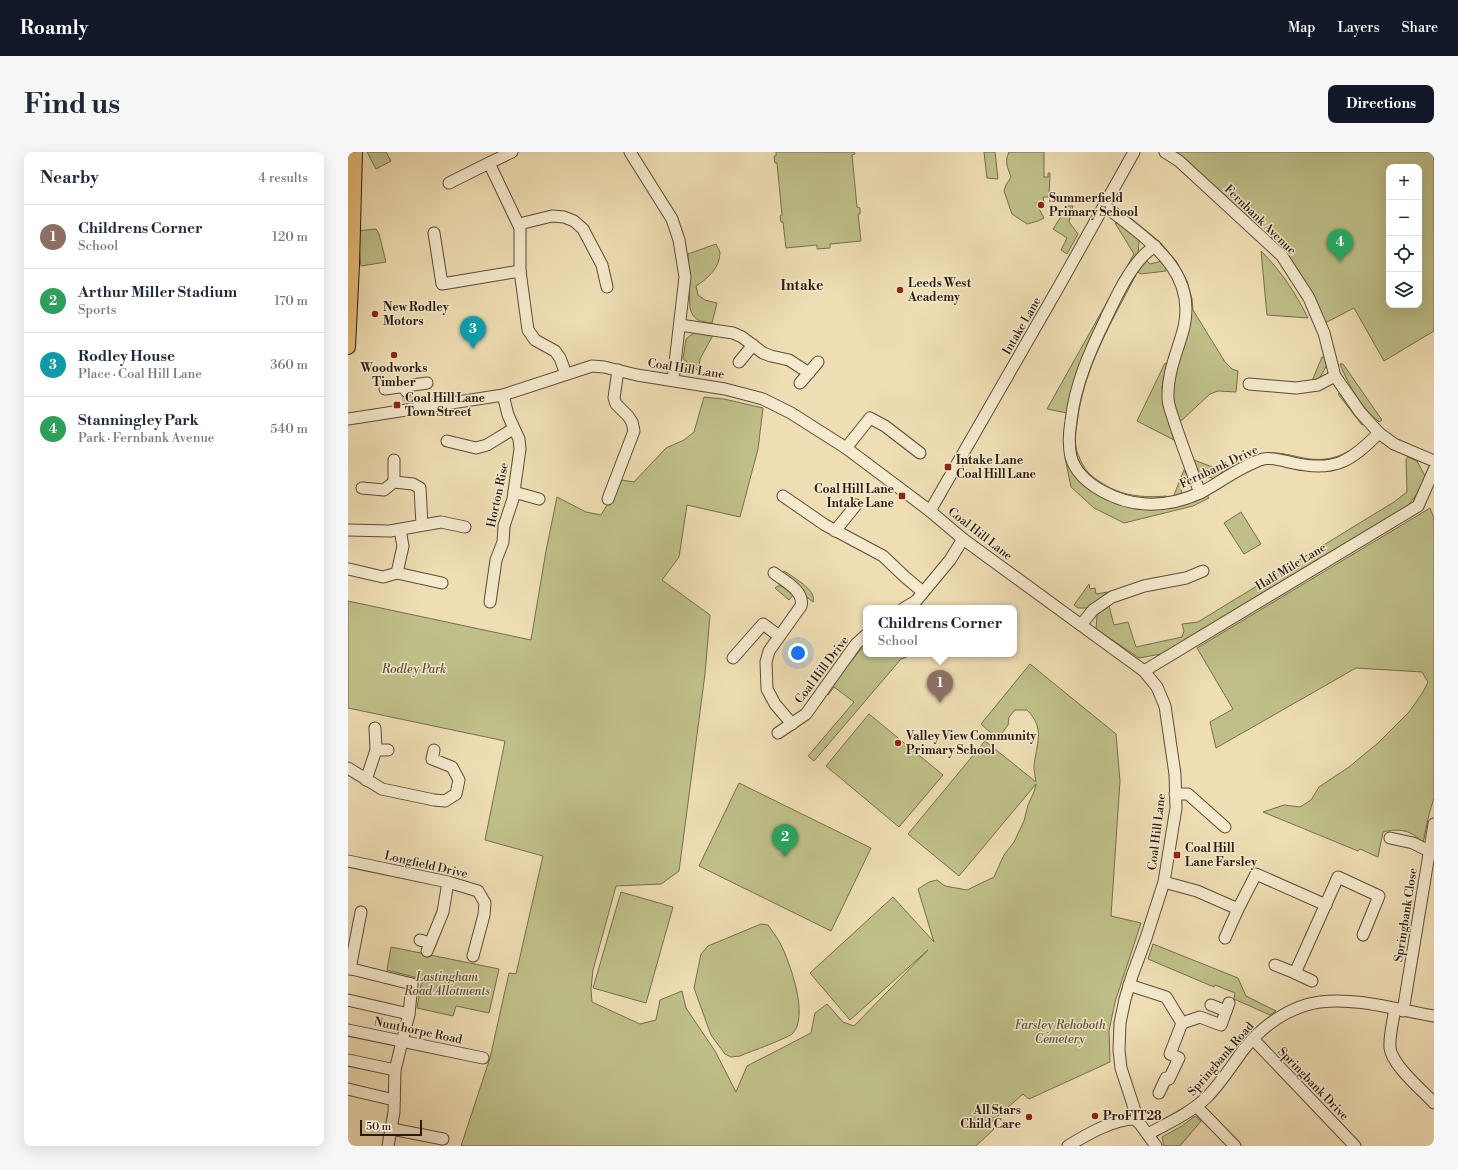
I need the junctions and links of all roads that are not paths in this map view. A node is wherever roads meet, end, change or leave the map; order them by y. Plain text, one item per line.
1 (355, 152) edge
2 (512, 152) edge
3 (630, 152) edge
4 (1134, 152) edge
5 (1165, 152) edge
6 (489, 164) junction
7 (448, 183) dead end
8 (1105, 206) junction
9 (519, 224) junction
10 (434, 234) dead end
11 (1155, 246) junction
12 (520, 271) junction
13 (607, 287) dead end
14 (680, 325) junction
15 (754, 345) junction
16 (348, 347) edge
17 (739, 362) dead end
18 (818, 362) dead end
19 (618, 370) junction
20 (808, 373) junction
21 (566, 374) junction
22 (1335, 376) junction
23 (673, 380) junction
24 (427, 383) dead end
25 (800, 383) dead end
26 (1249, 384) dead end
27 (384, 389) dead end
28 (503, 395) junction
29 (407, 397) junction
30 (348, 419) edge
31 (513, 429) junction
32 (1379, 433) junction
33 (447, 441) dead end
34 (846, 448) junction
35 (920, 453) dead end
36 (394, 460) dead end
37 (1434, 461) edge
38 (1433, 473) edge
39 (394, 482) junction
40 (362, 488) dead end
41 (514, 492) junction
42 (1200, 493) junction
43 (783, 496) dead end
44 (539, 499) dead end
45 (608, 499) dead end
46 (856, 505) dead end
47 (930, 511) junction
48 (422, 525) junction
49 (465, 527) dead end
50 (348, 530) edge
51 (400, 530) junction
52 (835, 532) junction
53 (963, 539) junction
54 (350, 569) dead end
55 (1203, 571) dead end
56 (397, 573) junction
57 (774, 573) dead end
58 (442, 583) dead end
59 (923, 592) junction
60 (490, 602) dead end
61 (909, 605) edge
62 (1081, 625) junction
63 (779, 636) junction
64 (863, 638) edge
65 (733, 658) dead end
66 (1144, 671) junction
67 (792, 724) junction
68 (375, 728) dead end
69 (778, 734) dead end
70 (376, 750) junction
71 (388, 750) dead end
72 (434, 750) dead end
73 (348, 768) edge
74 (366, 780) junction
75 (1175, 794) junction
76 (1434, 824) edge
77 (1225, 827) dead end
78 (1390, 838) dead end
79 (1429, 851) junction
80 (348, 861) edge
81 (448, 882) junction
82 (1164, 882) junction
83 (1326, 905) junction
84 (1238, 910) junction
85 (361, 912) dead end
86 (1363, 935) dead end
87 (1226, 938) dead end
88 (426, 945) dead end
89 (472, 950) dead end
90 (1275, 965) dead end
91 (349, 968) edge
92 (1295, 973) junction
93 (1312, 981) dead end
94 (1129, 985) junction
95 (348, 1000) edge
96 (1211, 1005) dead end
97 (1399, 1010) junction
98 (409, 1014) junction
99 (1434, 1016) edge
100 (1182, 1023) junction
101 (348, 1030) edge
102 (1253, 1039) junction
103 (402, 1041) junction
104 (483, 1058) dead end
105 (348, 1060) edge
106 (395, 1070) junction
107 (348, 1089) edge
108 (1159, 1093) dead end
109 (394, 1100) junction
110 (1434, 1103) edge
111 (1197, 1107) junction
112 (1135, 1119) junction
113 (392, 1129) junction
114 (1148, 1134) junction
115 (443, 1139) dead end
116 (388, 1146) edge
117 (1068, 1146) edge
118 (1156, 1146) edge
119 (1235, 1146) edge
120 (1355, 1146) edge

1 - 16 main road
2 - 6 street
3 - 14 street
4 - 8 street, Intake Lane
5 - 22 street, Fernbank Avenue
6 - 7 street
6 - 9 street
8 - 11 street
8 - 47 street, Intake Lane
9 - 12 street
9 - 13 street
10 - 12 street
11 - 42 street
11 - 42 street, Fernbank Drive
12 - 21 street
14 - 15 street
14 - 23 street
15 - 17 street
15 - 20 street
18 - 20 street
19 - 21 street, Coal Hill Lane
19 - 23 street, Coal Hill Lane
19 - 45 street
20 - 25 street
21 - 28 street, Coal Hill Lane
22 - 26 street
22 - 32 street, Fernbank Avenue
23 - 34 street, Coal Hill Lane
24 - 29 street
27 - 29 street
28 - 29 street, Coal Hill Lane
28 - 31 street, Horton Rise
29 - 30 street, Coal Hill Lane
31 - 33 street
31 - 41 street, Horton Rise
32 - 37 street, Fernbank Avenue
32 - 42 street, Fernbank Drive
34 - 35 street
34 - 47 street, Coal Hill Lane
36 - 39 street
38 - 66 street, Half Mile Lane
39 - 40 street
39 - 48 street
41 - 44 street
41 - 60 street, Horton Rise
43 - 52 street
46 - 52 street
47 - 53 street, Coal Hill Lane
48 - 49 street
48 - 51 street
50 - 51 street
51 - 56 street
52 - 59 street
53 - 59 street
53 - 62 street, Coal Hill Lane
54 - 56 street
55 - 62 street
56 - 58 street
57 - 63 street
59 - 61 street
62 - 66 street, Coal Hill Lane
63 - 65 street
63 - 67 street
64 - 67 street, Coal Hill Drive
66 - 75 street, Coal Hill Lane
67 - 69 street, Coal Hill Drive
68 - 70 street
70 - 71 street
70 - 74 street
72 - 74 street
73 - 74 street
75 - 77 street
75 - 82 street, Coal Hill Lane
76 - 79 street, Springbank Close
78 - 79 street
79 - 97 street, Springbank Close
80 - 81 street, Longfield Drive
81 - 88 street
81 - 89 street, Longfield Drive
82 - 84 street
82 - 94 street, Coal Hill Lane
83 - 84 street
83 - 86 street
83 - 92 street
84 - 87 street
85 - 91 street
90 - 92 street
91 - 98 street
92 - 93 street
94 - 100 street
94 - 112 street, Coal Hill Lane
95 - 98 street
96 - 100 street
97 - 99 street, Springbank Road
97 - 102 street, Springbank Road
97 - 110 street, Springbank Close
98 - 103 street
100 - 108 street
101 - 103 street, Nunthorpe Road
102 - 111 street, Springbank Road
102 - 120 street, Springbank Drive
103 - 104 street, Nunthorpe Road
103 - 106 street
105 - 106 street
106 - 109 street
107 - 109 street
109 - 113 street
111 - 114 street, Springbank Road
111 - 119 street
112 - 114 street
112 - 117 street
113 - 115 street
113 - 116 street
114 - 118 street

